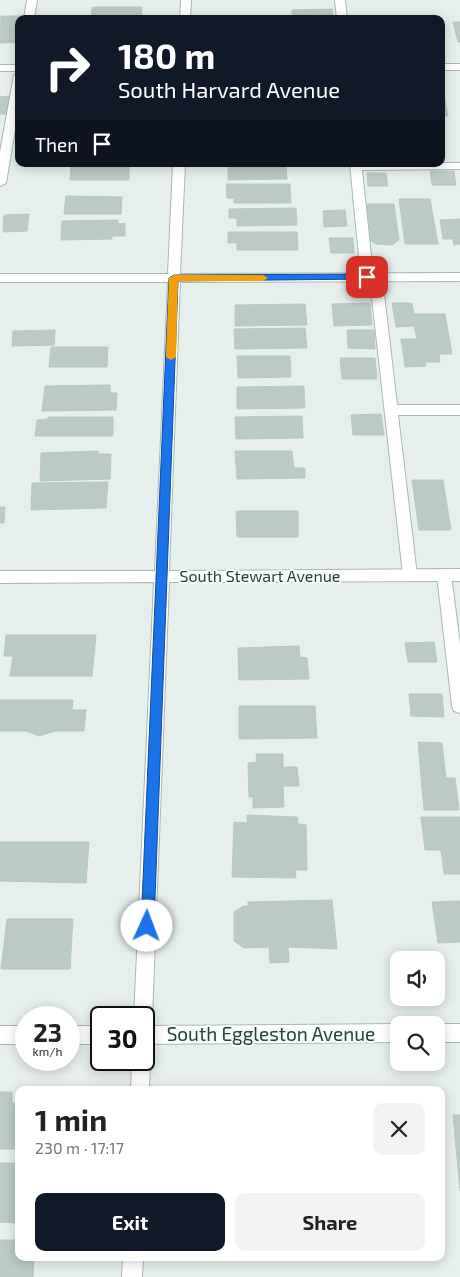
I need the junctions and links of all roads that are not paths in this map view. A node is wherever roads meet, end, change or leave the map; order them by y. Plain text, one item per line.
1 (32, 0) edge
2 (186, 0) edge
3 (340, 0) edge
4 (30, 15) edge
5 (185, 15) edge
6 (342, 15) edge
7 (445, 67) edge
8 (460, 67) edge
9 (0, 68) edge
10 (15, 68) edge
11 (15, 96) edge
12 (445, 166) edge
13 (460, 166) edge
14 (179, 167) edge
15 (356, 167) edge
16 (1, 169) edge
17 (0, 183) edge
18 (372, 277) junction
19 (460, 277) edge
20 (0, 278) edge
21 (174, 278) junction
22 (392, 410) junction
23 (460, 410) edge
24 (410, 575) junction
25 (444, 575) junction
26 (460, 575) edge
27 (162, 576) junction
28 (0, 577) edge
29 (460, 706) edge
30 (144, 1006) edge
31 (390, 1033) edge
32 (445, 1033) edge
33 (460, 1033) edge
34 (15, 1035) edge
35 (155, 1035) edge
36 (0, 1036) edge
37 (141, 1071) edge
38 (140, 1086) edge
39 (133, 1261) edge
40 (132, 1277) edge

1 - 4 street
2 - 5 street
3 - 6 street
7 - 8 street
9 - 10 street
11 - 16 street
12 - 13 street
14 - 21 street
15 - 18 street
16 - 17 street
18 - 19 street
18 - 21 street
18 - 22 street
20 - 21 street
21 - 27 street
22 - 23 street
22 - 24 street
24 - 25 street, South Stewart Avenue
24 - 27 street, South Stewart Avenue
25 - 26 street, South Stewart Avenue
25 - 29 street
27 - 28 street, South Stewart Avenue
27 - 30 street
31 - 35 street, South Eggleston Avenue
32 - 33 street
34 - 36 street
37 - 38 street
39 - 40 street

